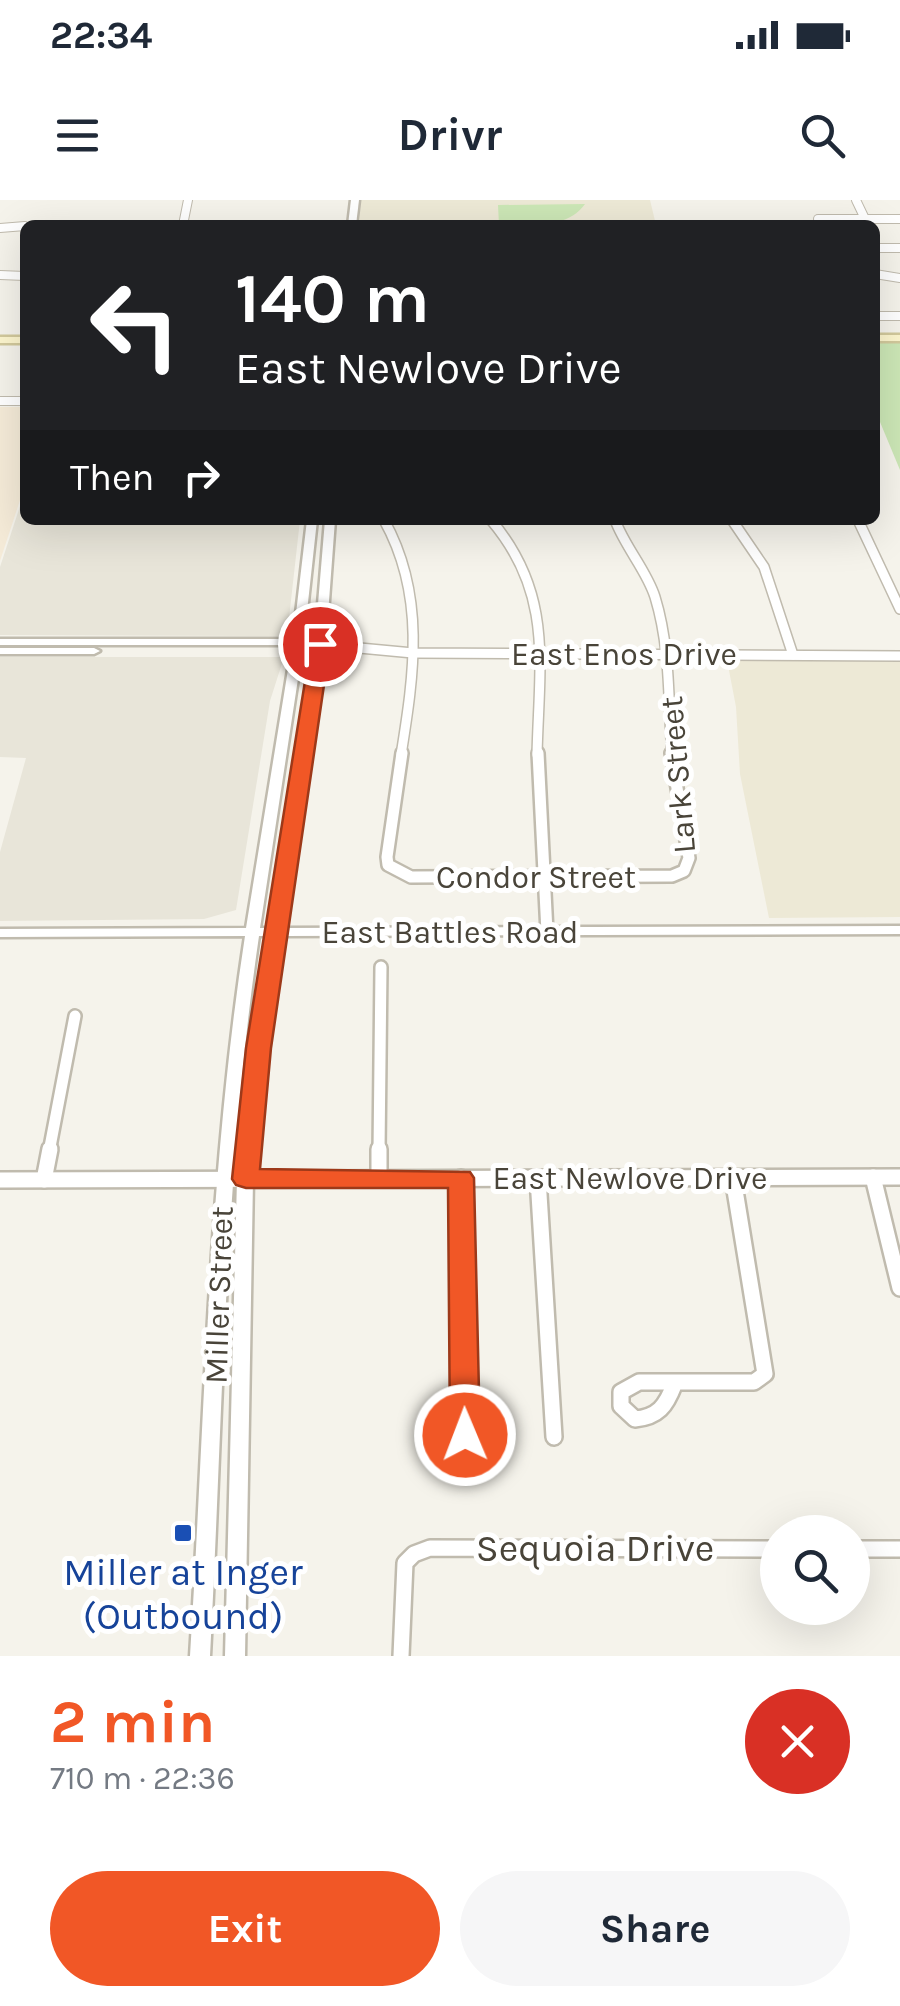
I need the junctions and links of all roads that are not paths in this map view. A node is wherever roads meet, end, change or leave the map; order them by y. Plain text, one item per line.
1 (818, 218) dead end
2 (842, 220) edge
3 (311, 525) edge
4 (330, 525) edge
5 (387, 525) edge
6 (495, 525) edge
7 (617, 525) edge
8 (736, 525) edge
9 (860, 525) edge
10 (900, 610) edge
11 (0, 642) edge
12 (299, 647) junction
13 (320, 647) junction
14 (349, 648) joint
15 (0, 652) edge
16 (413, 652) junction
17 (541, 654) junction
18 (666, 655) junction
19 (792, 655) junction
20 (900, 656) edge
21 (543, 877) junction
22 (661, 877) joint
23 (900, 930) edge
24 (252, 932) junction
25 (276, 932) junction
26 (547, 932) junction
27 (0, 933) edge
28 (381, 967) dead end
29 (75, 1016) dead end
30 (873, 1177) junction
31 (900, 1177) edge
32 (223, 1178) junction
33 (379, 1178) junction
34 (461, 1178) junction
35 (538, 1178) junction
36 (732, 1178) junction
37 (246, 1179) junction
38 (0, 1180) edge
39 (44, 1180) junction
40 (900, 1288) edge
41 (674, 1385) dead end
42 (465, 1435) dead end
43 (554, 1436) dead end
44 (760, 1548) edge
45 (870, 1549) edge
46 (900, 1549) edge
47 (200, 1656) edge
48 (235, 1656) edge
49 (401, 1656) edge

1 - 2 street
3 - 12 street, Miller Street
4 - 13 street, Miller Street
5 - 16 street
6 - 17 street
7 - 18 street
8 - 19 street
9 - 10 street
11 - 12 street, East Enos Drive
12 - 13 street, East Enos Drive
12 - 15 street, East Enos Drive
12 - 24 street, Miller Street
13 - 14 street, East Enos Drive
13 - 25 street, Miller Street
14 - 16 street, East Enos Drive
16 - 17 street, East Enos Drive
16 - 21 street, Condor Street
17 - 18 street, East Enos Drive
17 - 21 street
18 - 19 street, East Enos Drive
18 - 22 street, Lark Street
19 - 20 street, East Enos Drive
21 - 22 street, Condor Street
21 - 26 street
23 - 26 street, East Battles Road
24 - 25 street, East Battles Road
24 - 27 street, East Battles Road
24 - 32 street, Miller Street
25 - 26 street, East Battles Road
25 - 37 street, Miller Street
28 - 33 street
29 - 39 street
30 - 31 street, East Newlove Drive
30 - 36 street, East Newlove Drive
30 - 40 street
32 - 37 street, East Newlove Drive
32 - 39 street, East Newlove Drive
32 - 47 street, Miller Street
33 - 34 street, East Newlove Drive
33 - 37 street, East Newlove Drive
34 - 35 street, East Newlove Drive
34 - 42 street
35 - 36 street, East Newlove Drive
35 - 43 street
36 - 41 street
37 - 48 street, Miller Street
38 - 39 street, East Newlove Drive
44 - 49 street, Sequoia Drive
45 - 46 street

